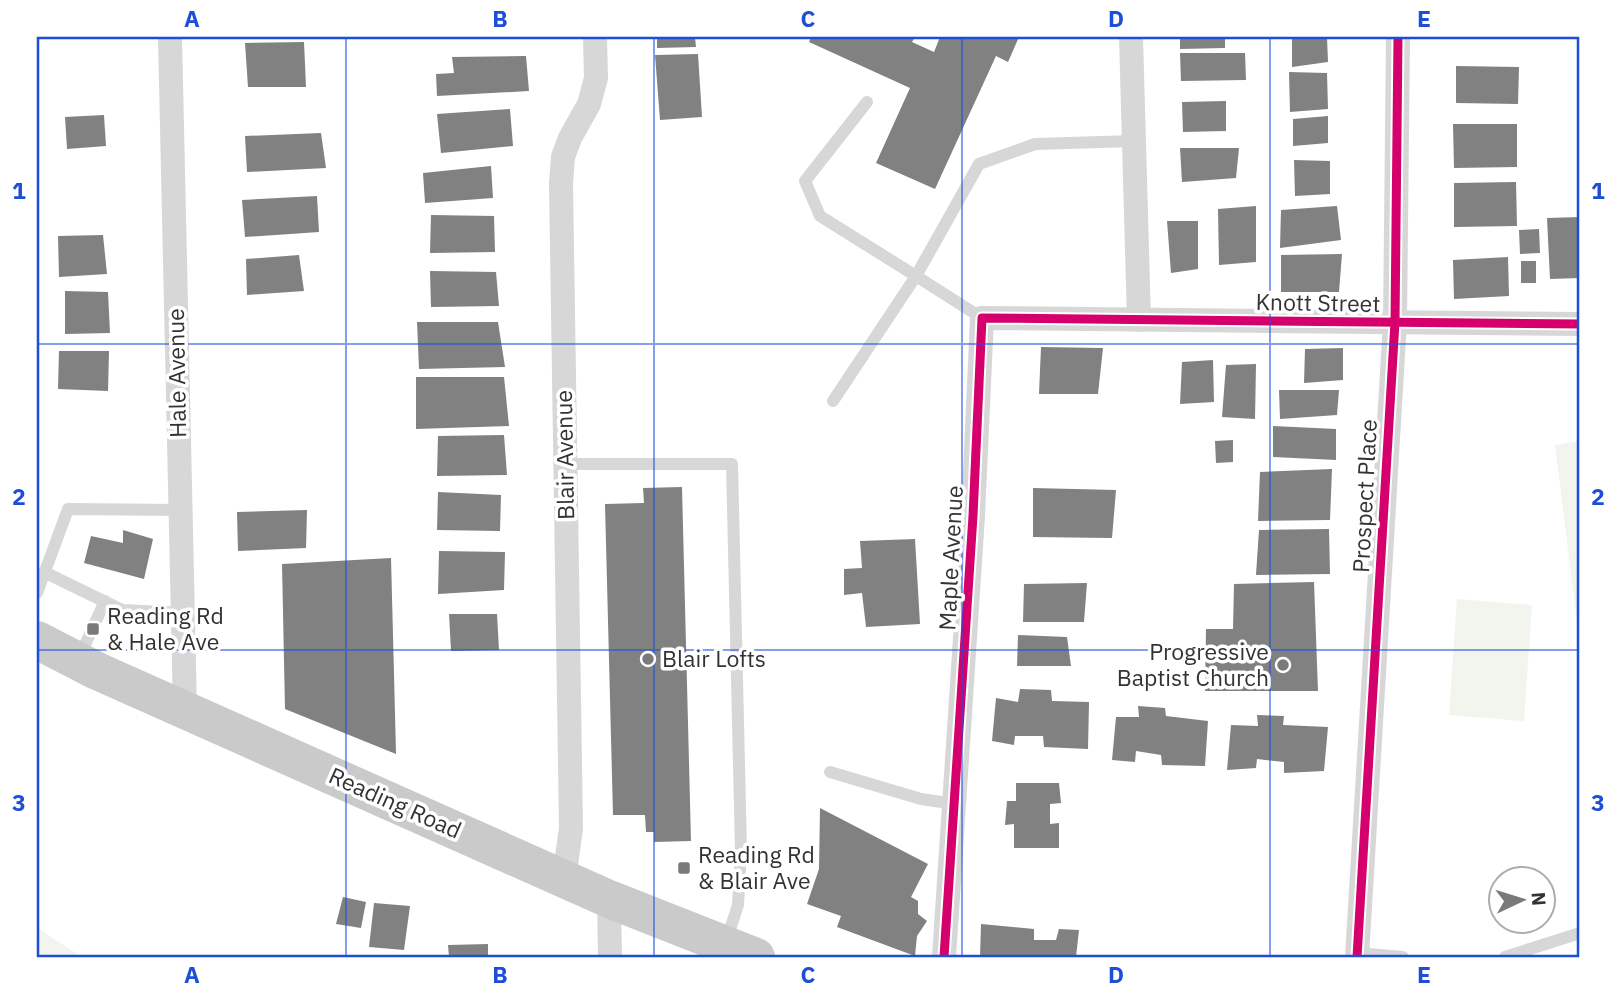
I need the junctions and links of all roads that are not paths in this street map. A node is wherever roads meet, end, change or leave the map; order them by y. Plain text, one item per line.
1 (170, 37) edge
2 (595, 37) edge
3 (1132, 37) edge
4 (1398, 37) edge
5 (867, 102) dead end
6 (1134, 141) junction
7 (916, 276) junction
8 (982, 318) junction
9 (1139, 320) junction
10 (1395, 323) junction
11 (1580, 324) edge
12 (833, 401) dead end
13 (565, 464) junction
14 (181, 510) junction
15 (44, 572) junction
16 (37, 593) edge
17 (105, 601) junction
18 (183, 613) junction
19 (37, 640) edge
20 (78, 661) junction
21 (186, 709) junction
22 (830, 772) dead end
23 (955, 804) junction
24 (564, 879) junction
25 (609, 899) junction
26 (1580, 933) edge
27 (741, 951) edge
28 (1357, 955) edge
29 (610, 957) edge
30 (944, 957) edge
31 (1403, 957) edge
32 (1505, 957) edge

1 - 14 street, Hale Avenue
2 - 13 street, Blair Avenue
3 - 6 street
4 - 10 street, Prospect Place
5 - 7 lane
6 - 7 lane
6 - 9 street
7 - 8 lane
7 - 12 lane
8 - 9 street
8 - 23 street, Maple Avenue
9 - 10 street, Knott Street
10 - 11 street, Knott Street
10 - 28 street, Prospect Place
13 - 24 street, Blair Avenue
13 - 27 lane
14 - 15 lane
14 - 18 street, Hale Avenue
15 - 16 lane
15 - 17 lane
17 - 18 lane
17 - 20 lane
18 - 21 street, Hale Avenue
19 - 20 main road, Reading Road
20 - 21 main road, Reading Road
21 - 24 main road, Reading Road
22 - 23 lane
23 - 30 street, Maple Avenue
24 - 25 main road, Reading Road
25 - 27 main road, Reading Road
25 - 29 street
26 - 32 lane
28 - 31 lane

